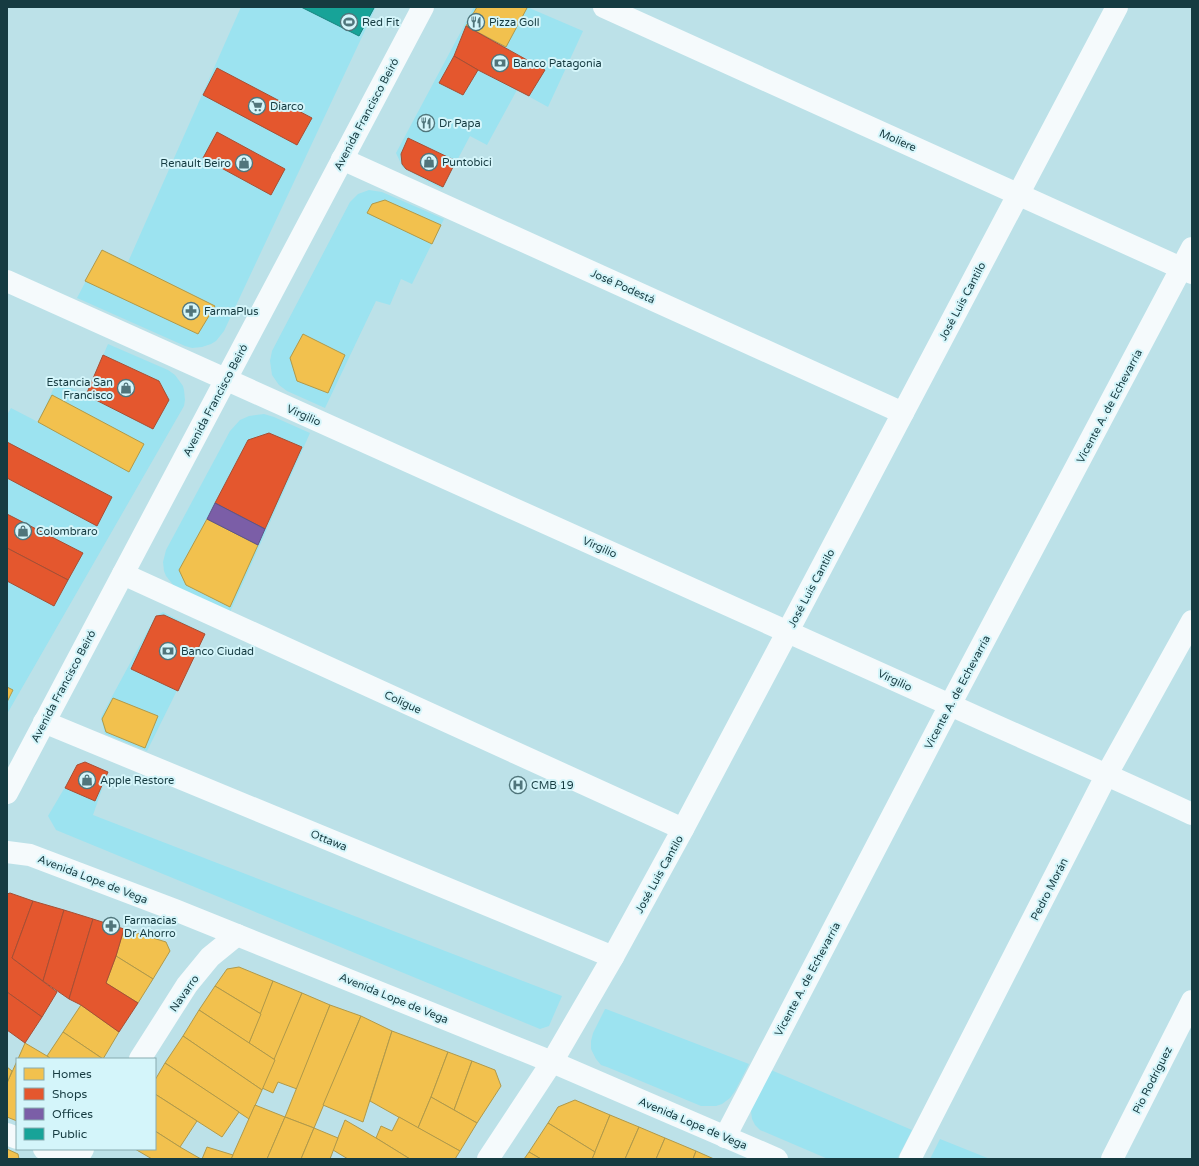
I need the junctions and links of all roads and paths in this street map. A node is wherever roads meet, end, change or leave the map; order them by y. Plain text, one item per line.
1 (423, 7) edge
2 (604, 7) edge
3 (1117, 7) edge
4 (342, 159) junction
5 (1019, 194) junction
6 (1192, 248) edge
7 (1187, 270) edge
8 (7, 281) edge
9 (226, 380) junction
10 (903, 413) junction
11 (123, 574) junction
12 (1192, 622) edge
13 (788, 631) junction
14 (950, 705) junction
15 (44, 722) junction
16 (1107, 774) junction
17 (7, 793) edge
18 (1192, 814) edge
19 (683, 829) junction
20 (7, 852) edge
21 (237, 935) junction
22 (614, 957) junction
23 (1192, 1001) edge
24 (141, 1058) edge
25 (552, 1062) junction
26 (725, 1137) junction
27 (46, 1150) edge
28 (82, 1150) edge
29 (67, 1159) edge
30 (77, 1159) edge
31 (488, 1159) edge
32 (777, 1159) edge
33 (910, 1159) edge
34 (1112, 1159) edge

1 - 4 street, Avenida Francisco Beiró
2 - 5 street, Moliere
3 - 5 street, José Luis Cantilo
4 - 9 street, Avenida Francisco Beiró
4 - 10 street, José Podestá
5 - 7 street, Moliere
5 - 10 street, José Luis Cantilo
6 - 7 street, Vicente A. de Echevarría
7 - 14 street, Vicente A. de Echevarría
8 - 9 street, Virgilio
9 - 11 street, Avenida Francisco Beiró
9 - 13 street, Virgilio
10 - 13 street, José Luis Cantilo
11 - 15 street, Avenida Francisco Beiró
11 - 19 street, Coligue
12 - 16 street, Pedro Morán
13 - 14 street, Virgilio
13 - 19 street, José Luis Cantilo
14 - 16 street, Virgilio
14 - 26 street, Vicente A. de Echevarría
15 - 17 street, Avenida Francisco Beiró
15 - 22 street, Ottawa
16 - 18 street, Virgilio
16 - 33 street, Pedro Morán
19 - 22 street, José Luis Cantilo
20 - 21 street, Avenida Lope de Vega
21 - 24 street, Navarro
21 - 25 street, Avenida Lope de Vega
22 - 25 street, José Luis Cantilo
23 - 34 street, Pio Rodríguez
25 - 26 street, Avenida Lope de Vega
25 - 31 street, José Luis Cantilo
26 - 32 street, Avenida Lope de Vega
27 - 29 street
28 - 30 street

